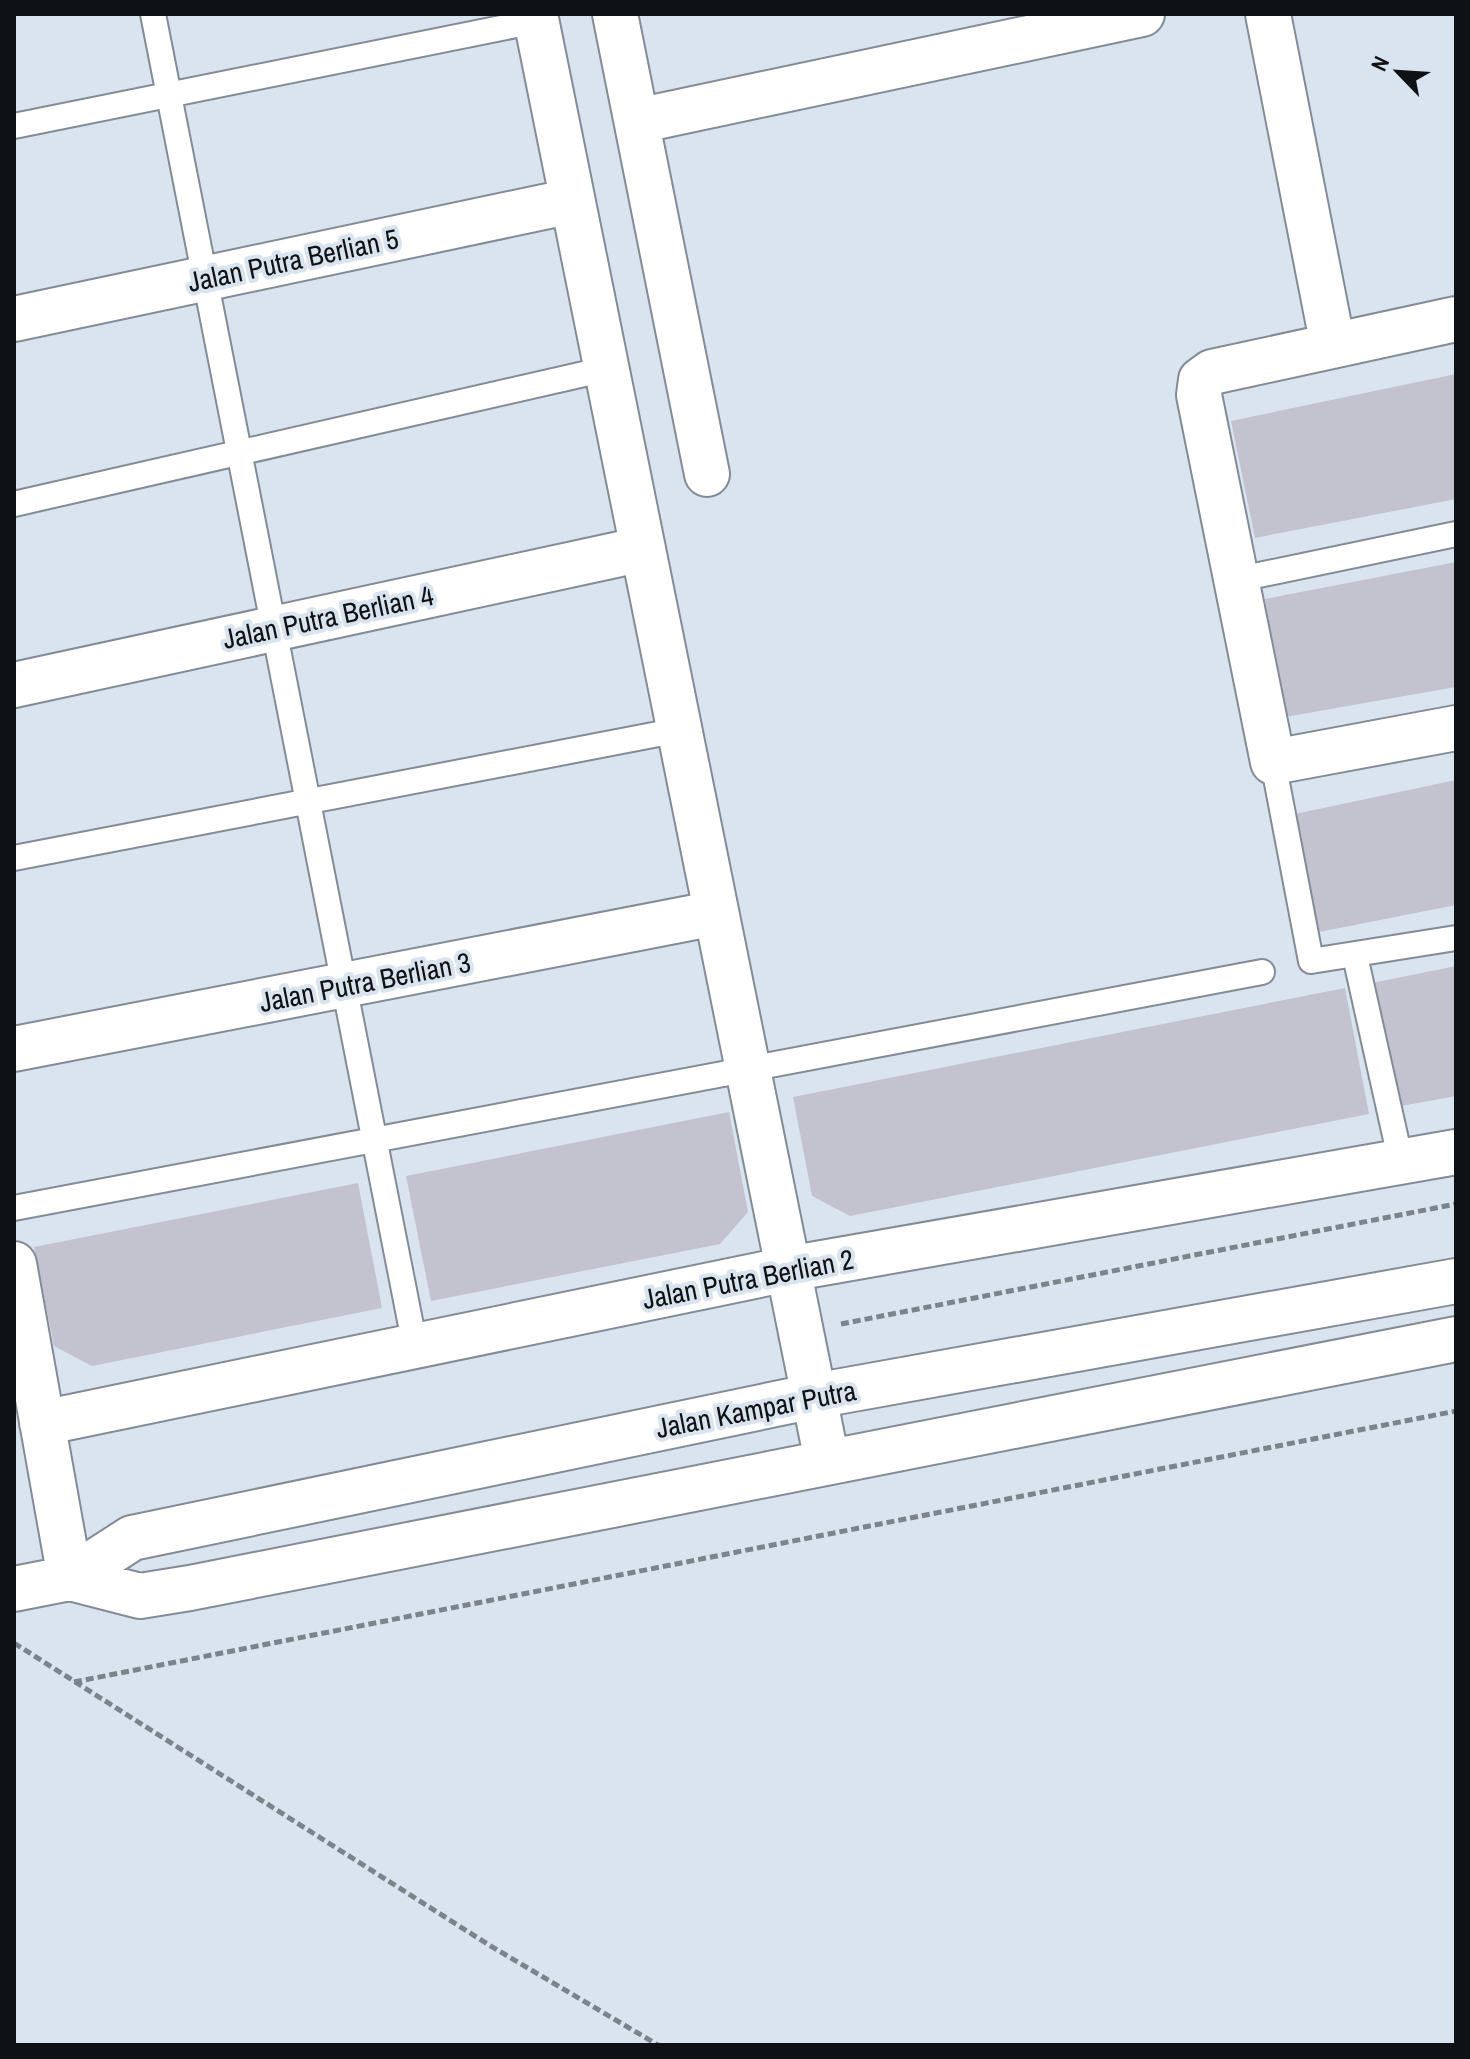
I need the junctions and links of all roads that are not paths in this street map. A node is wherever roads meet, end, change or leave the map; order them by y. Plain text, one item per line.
1 (153, 14) edge
2 (615, 14) edge
3 (1142, 14) edge
4 (1268, 14) edge
5 (535, 18) edge
6 (169, 95) junction
7 (637, 121) junction
8 (14, 126) edge
9 (572, 201) junction
10 (205, 279) junction
11 (14, 319) edge
12 (1456, 319) edge
13 (1333, 346) junction
14 (606, 369) junction
15 (239, 452) junction
16 (707, 474) dead end
17 (14, 504) edge
18 (1456, 534) edge
19 (643, 549) junction
20 (1235, 580) junction
21 (274, 629) junction
22 (14, 685) edge
23 (1456, 728) edge
24 (679, 730) junction
25 (1273, 762) junction
26 (308, 802) junction
27 (14, 858) edge
28 (716, 913) junction
29 (1456, 938) edge
30 (1355, 956) junction
31 (1262, 972) dead end
32 (344, 986) junction
33 (14, 1049) edge
34 (748, 1069) junction
35 (374, 1139) junction
36 (1456, 1152) edge
37 (1401, 1162) junction
38 (14, 1208) edge
39 (14, 1264) edge
40 (788, 1269) junction
41 (1456, 1281) edge
42 (1456, 1339) edge
43 (415, 1346) junction
44 (814, 1396) junction
45 (42, 1423) junction
46 (827, 1461) junction
47 (70, 1578) junction
48 (14, 1589) edge

1 - 6 lane
2 - 7 street
3 - 7 street
4 - 13 street
5 - 6 lane
5 - 9 street
6 - 8 lane
6 - 10 lane
7 - 16 street
9 - 10 street, Jalan Putra Berlian 5
9 - 14 street
10 - 11 street, Jalan Putra Berlian 5
10 - 15 lane
12 - 13 street
13 - 20 street
14 - 15 lane
14 - 19 street
15 - 17 lane
15 - 21 lane
18 - 20 lane
19 - 21 street, Jalan Putra Berlian 4
19 - 24 street
20 - 25 street
21 - 22 street, Jalan Putra Berlian 4
21 - 26 lane
23 - 25 street
24 - 26 lane
24 - 28 street
25 - 30 lane
26 - 27 lane
26 - 32 lane
28 - 32 street, Jalan Putra Berlian 3
28 - 34 street
29 - 30 lane
30 - 37 lane
31 - 34 lane
32 - 33 street, Jalan Putra Berlian 3
32 - 35 lane
34 - 35 lane
34 - 40 street
35 - 38 lane
35 - 43 lane
36 - 37 street, Jalan Putra Berlian 2
37 - 40 street, Jalan Putra Berlian 2
39 - 45 street
40 - 43 street, Jalan Putra Berlian 2
40 - 44 street
41 - 44 street, Jalan Kampar Putra
42 - 46 street, Jalan Kampar Putra
43 - 45 street, Jalan Putra Berlian 2
44 - 46 street
44 - 47 street, Jalan Kampar Putra
45 - 47 street
46 - 47 street, Jalan Kampar Putra
47 - 48 street, Jalan Kampar Putra

